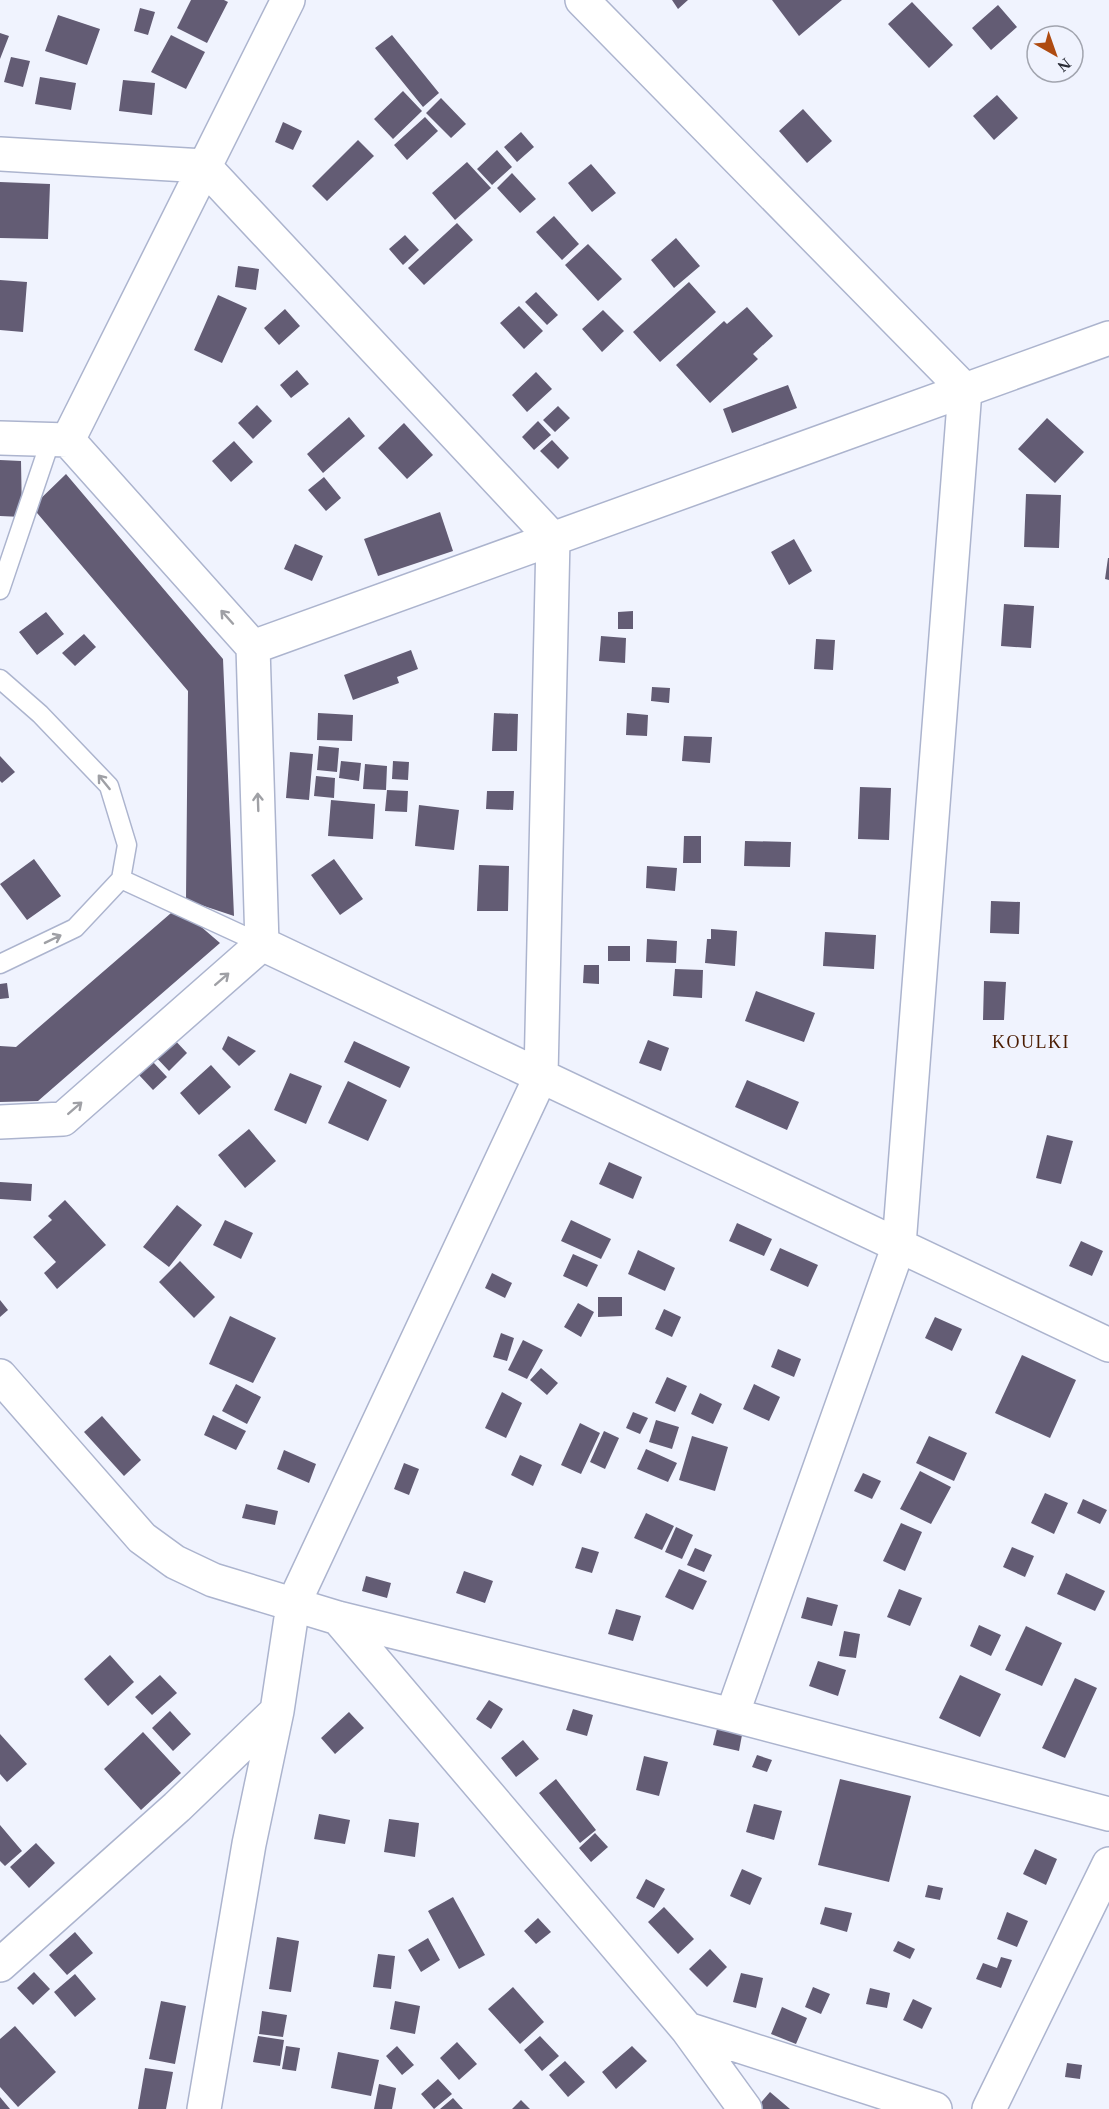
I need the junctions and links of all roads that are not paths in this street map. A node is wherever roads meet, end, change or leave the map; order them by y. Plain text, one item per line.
1 (288, 0) edge
2 (582, 0) edge
3 (0, 154) edge
4 (204, 166) junction
5 (1109, 338) edge
6 (965, 390) junction
7 (0, 438) edge
8 (59, 439) junction
9 (553, 538) junction
10 (0, 590) edge
11 (253, 647) junction
12 (0, 679) edge
13 (122, 879) junction
14 (262, 944) junction
15 (0, 964) edge
16 (541, 1076) junction
17 (0, 1122) edge
18 (899, 1245) junction
19 (1109, 1345) edge
20 (0, 1376) edge
21 (293, 1605) junction
22 (338, 1618) junction
23 (278, 1712) junction
24 (732, 1715) junction
25 (1109, 1814) edge
26 (1109, 1864) edge
27 (6, 1949) edge
28 (687, 2029) junction
29 (204, 2109) edge
30 (745, 2109) edge
31 (935, 2109) edge
32 (989, 2109) edge

1 - 4 street
2 - 6 street
3 - 4 street
4 - 8 street
4 - 9 street
5 - 6 street
6 - 9 street
6 - 18 street
7 - 8 street
8 - 10 lane
11 -> 8 street
9 - 11 street
9 - 16 street
14 -> 11 street
13 -> 12 lane
13 - 14 lane
15 -> 13 lane
14 - 16 street
17 -> 14 street
16 - 18 street
16 - 21 street
18 - 19 street
18 - 24 street
20 - 21 street
21 - 22 street
21 - 23 street
22 - 24 street
22 - 28 street
23 - 27 street
23 - 29 street
24 - 25 street
26 - 32 street
28 - 30 street
28 - 31 street

